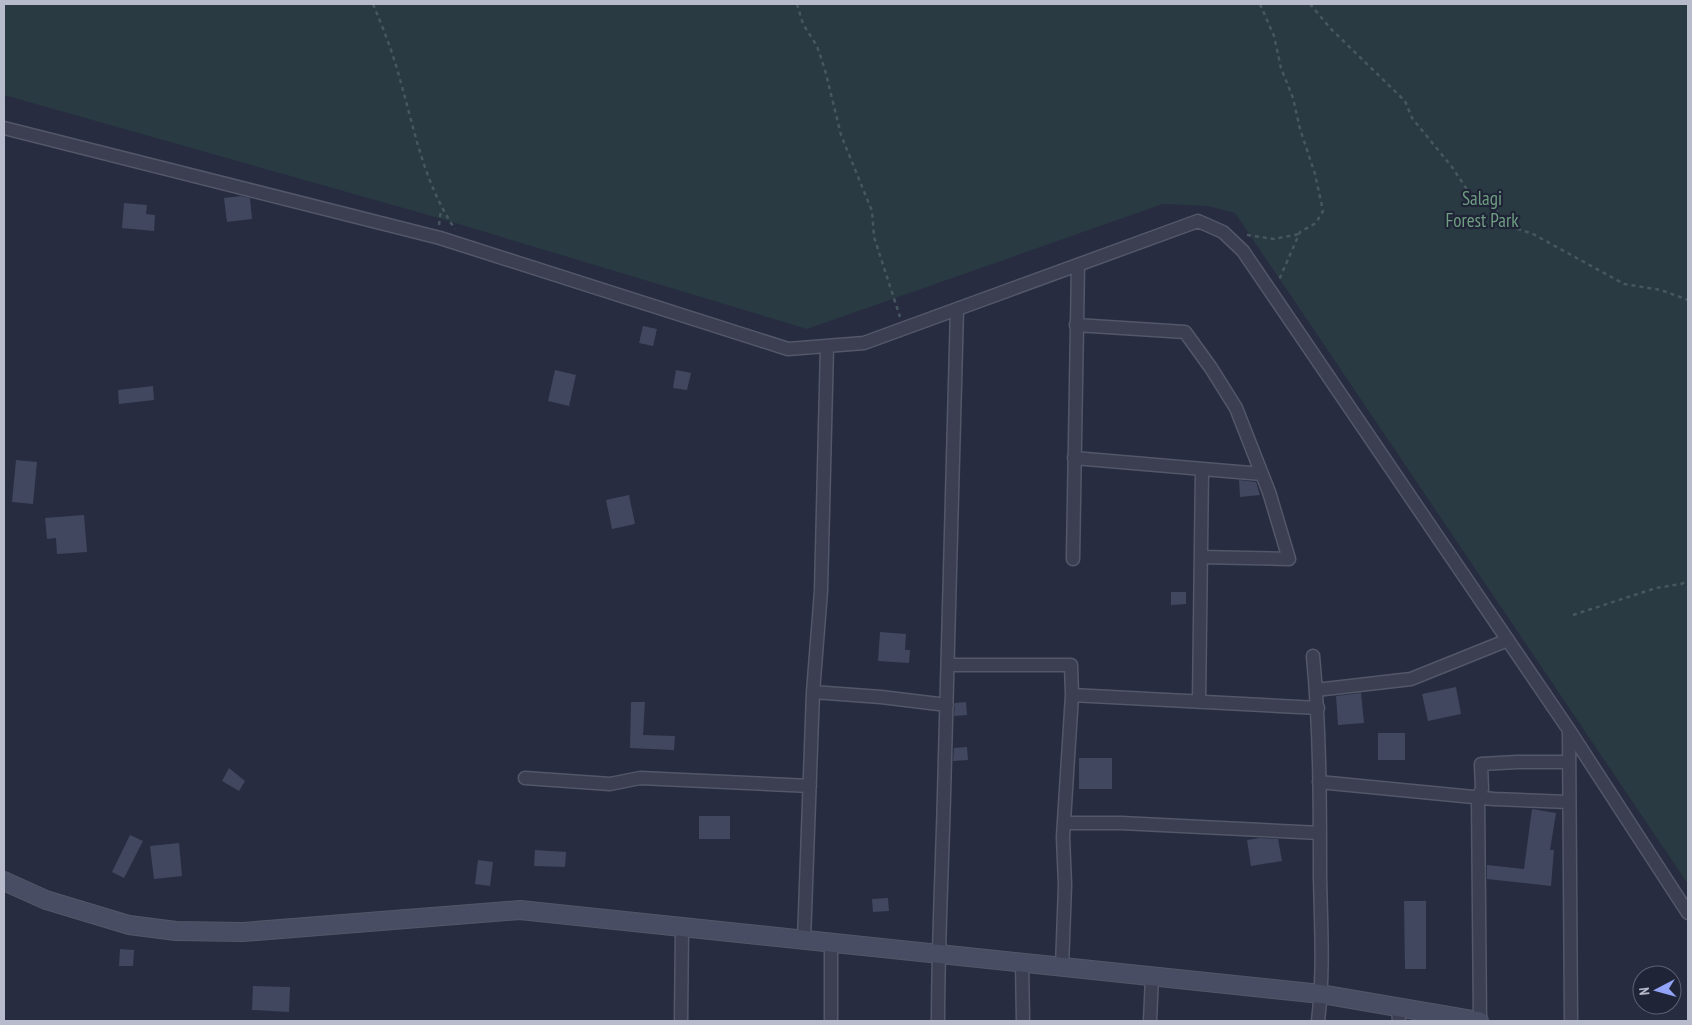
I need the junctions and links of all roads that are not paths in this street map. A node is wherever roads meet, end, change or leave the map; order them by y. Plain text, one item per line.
1 (4, 128) edge
2 (1078, 265) junction
3 (957, 309) junction
4 (1076, 324) junction
5 (827, 346) junction
6 (1074, 458) junction
7 (1202, 469) junction
8 (1262, 474) junction
9 (1201, 557) junction
10 (1073, 559) dead end
11 (1508, 640) junction
12 (1313, 656) dead end
13 (948, 665) junction
14 (1316, 690) junction
15 (814, 692) junction
16 (1072, 695) junction
17 (1199, 702) junction
18 (947, 706) junction
19 (1318, 708) junction
20 (1569, 730) junction
21 (1569, 762) junction
22 (525, 778) dead end
23 (1319, 782) junction
24 (810, 786) junction
25 (1478, 797) junction
26 (1568, 802) junction
27 (1065, 824) junction
28 (1320, 833) junction
29 (4, 881) edge
30 (1688, 913) edge
31 (682, 928) junction
32 (804, 940) junction
33 (831, 943) junction
34 (938, 954) junction
35 (1022, 963) junction
36 (1062, 967) junction
37 (1152, 976) junction
38 (1321, 994) junction
39 (1399, 1014) edge
40 (681, 1021) edge
41 (831, 1021) edge
42 (938, 1021) edge
43 (1022, 1021) edge
44 (1150, 1021) edge
45 (1318, 1021) edge
46 (1479, 1021) edge
47 (1571, 1021) edge

1 - 5 street
2 - 3 street
2 - 4 street
2 - 11 street
3 - 5 street
3 - 13 street
4 - 6 street
4 - 8 street
5 - 15 street
6 - 7 street
6 - 10 street
7 - 8 street
7 - 9 street
8 - 9 street
9 - 17 street
11 - 14 street
11 - 20 street
12 - 14 street
13 - 16 street
13 - 18 street
14 - 19 street
15 - 18 street
15 - 24 street
16 - 17 street
16 - 27 street
17 - 19 street
18 - 34 street
19 - 23 street
20 - 21 street
20 - 30 street
21 - 25 street
21 - 26 street
22 - 24 street
23 - 25 street
23 - 28 street
24 - 32 street
25 - 26 street
25 - 46 street
26 - 47 street
27 - 28 street
27 - 36 street
28 - 38 street
29 - 31 street
31 - 32 street
31 - 40 street
32 - 33 street
33 - 34 street
33 - 41 street
34 - 35 street
34 - 42 street
35 - 36 street
35 - 43 street
36 - 37 street
37 - 38 street
37 - 44 street
38 - 39 street
38 - 45 street
39 - 46 street

